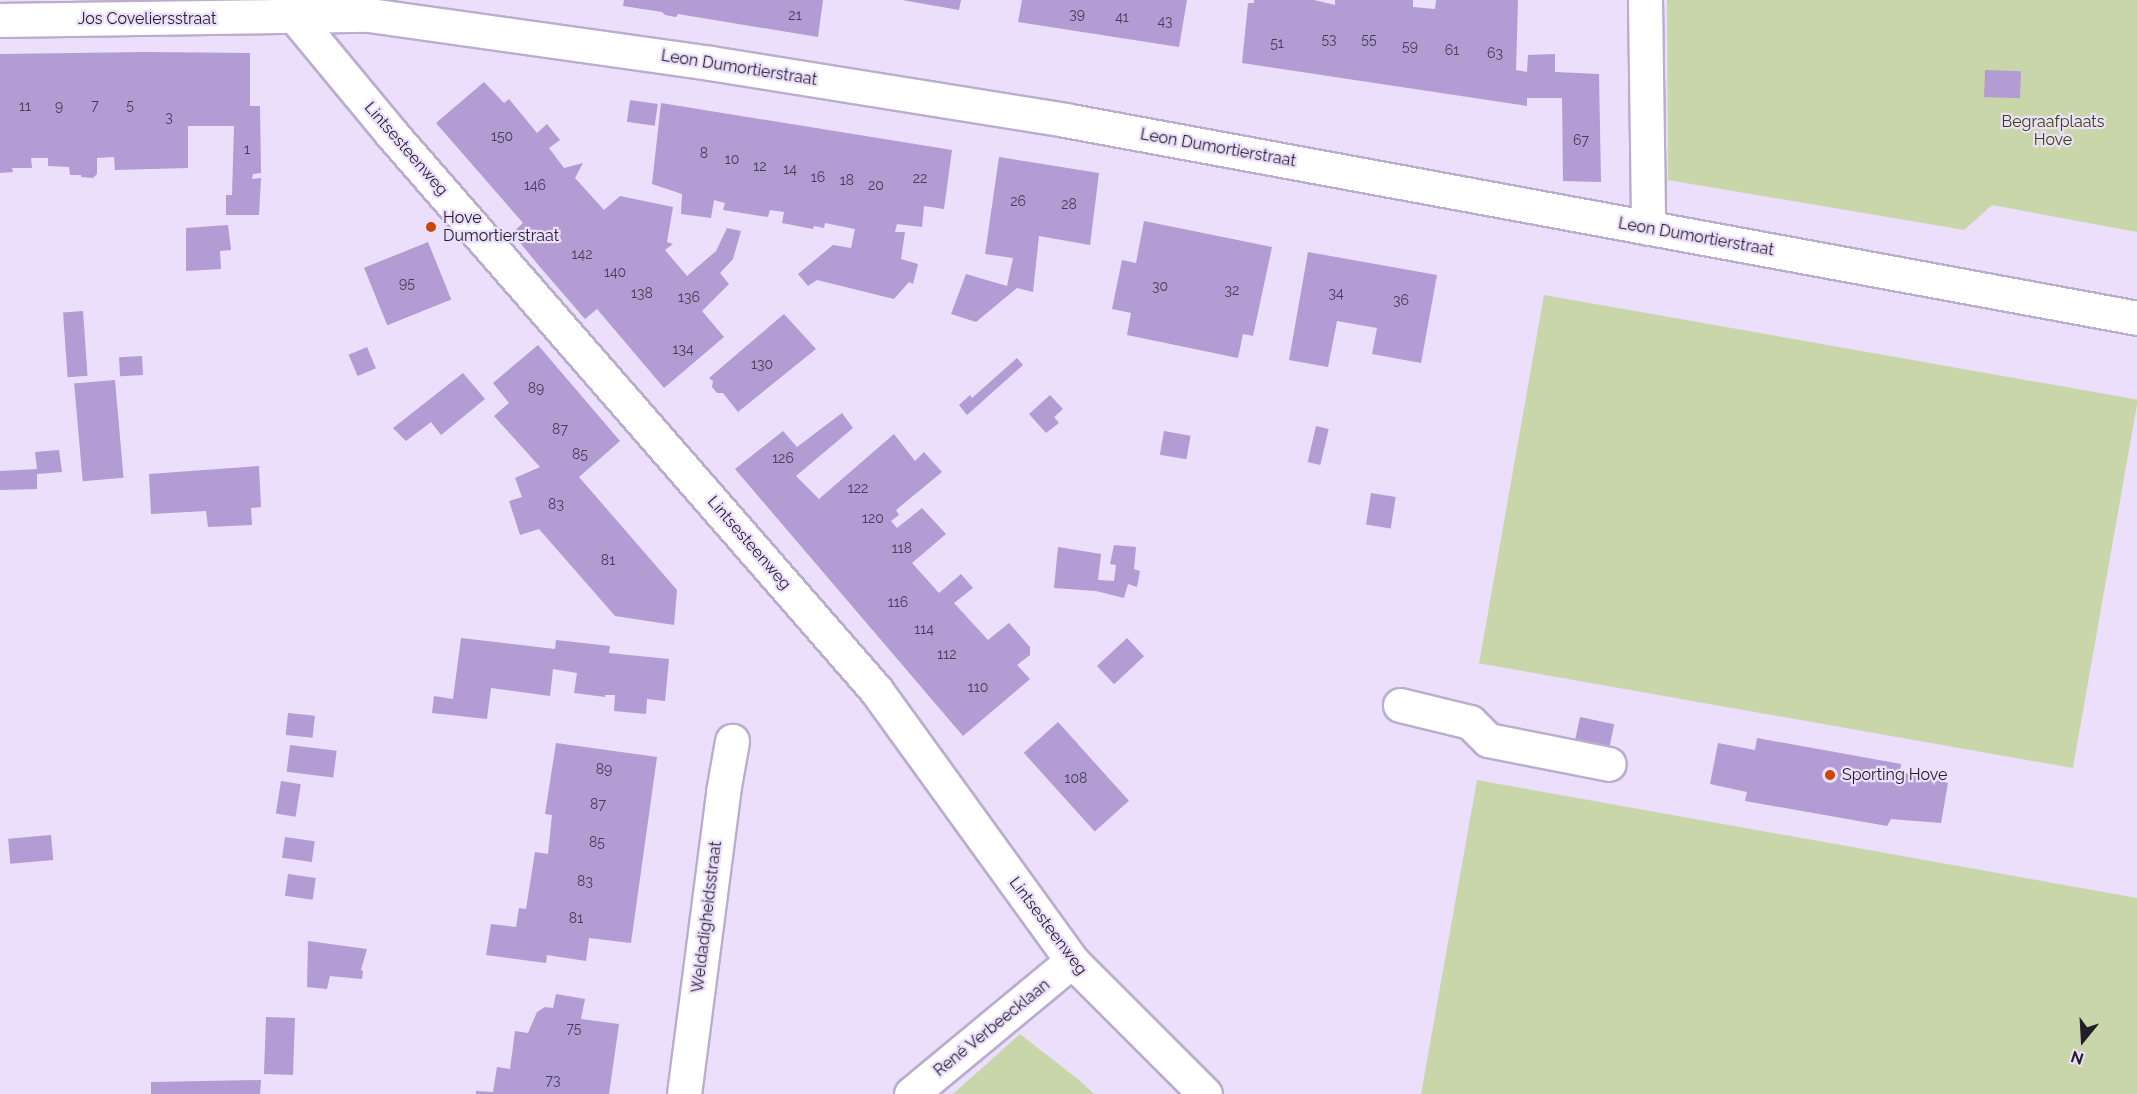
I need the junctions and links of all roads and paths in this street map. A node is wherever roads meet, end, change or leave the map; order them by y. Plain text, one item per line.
1 (1646, 0) edge
2 (288, 9) edge
3 (0, 20) edge
4 (1648, 228) junction
5 (2137, 318) edge
6 (1400, 705) dead end
7 (732, 741) dead end
8 (1609, 764) dead end
9 (1072, 962) junction
10 (684, 1094) edge
11 (911, 1094) edge
12 (1205, 1094) edge

1 - 4 street
2 - 3 street, Jos Coveliersstraat
2 - 4 street, Leon Dumortierstraat
2 - 9 street, Lintsesteenweg
4 - 5 street, Leon Dumortierstraat
6 - 8 street
7 - 10 street, Weldadigheidsstraat
9 - 11 street, René Verbeecklaan
9 - 12 street, Lintsesteenweg

